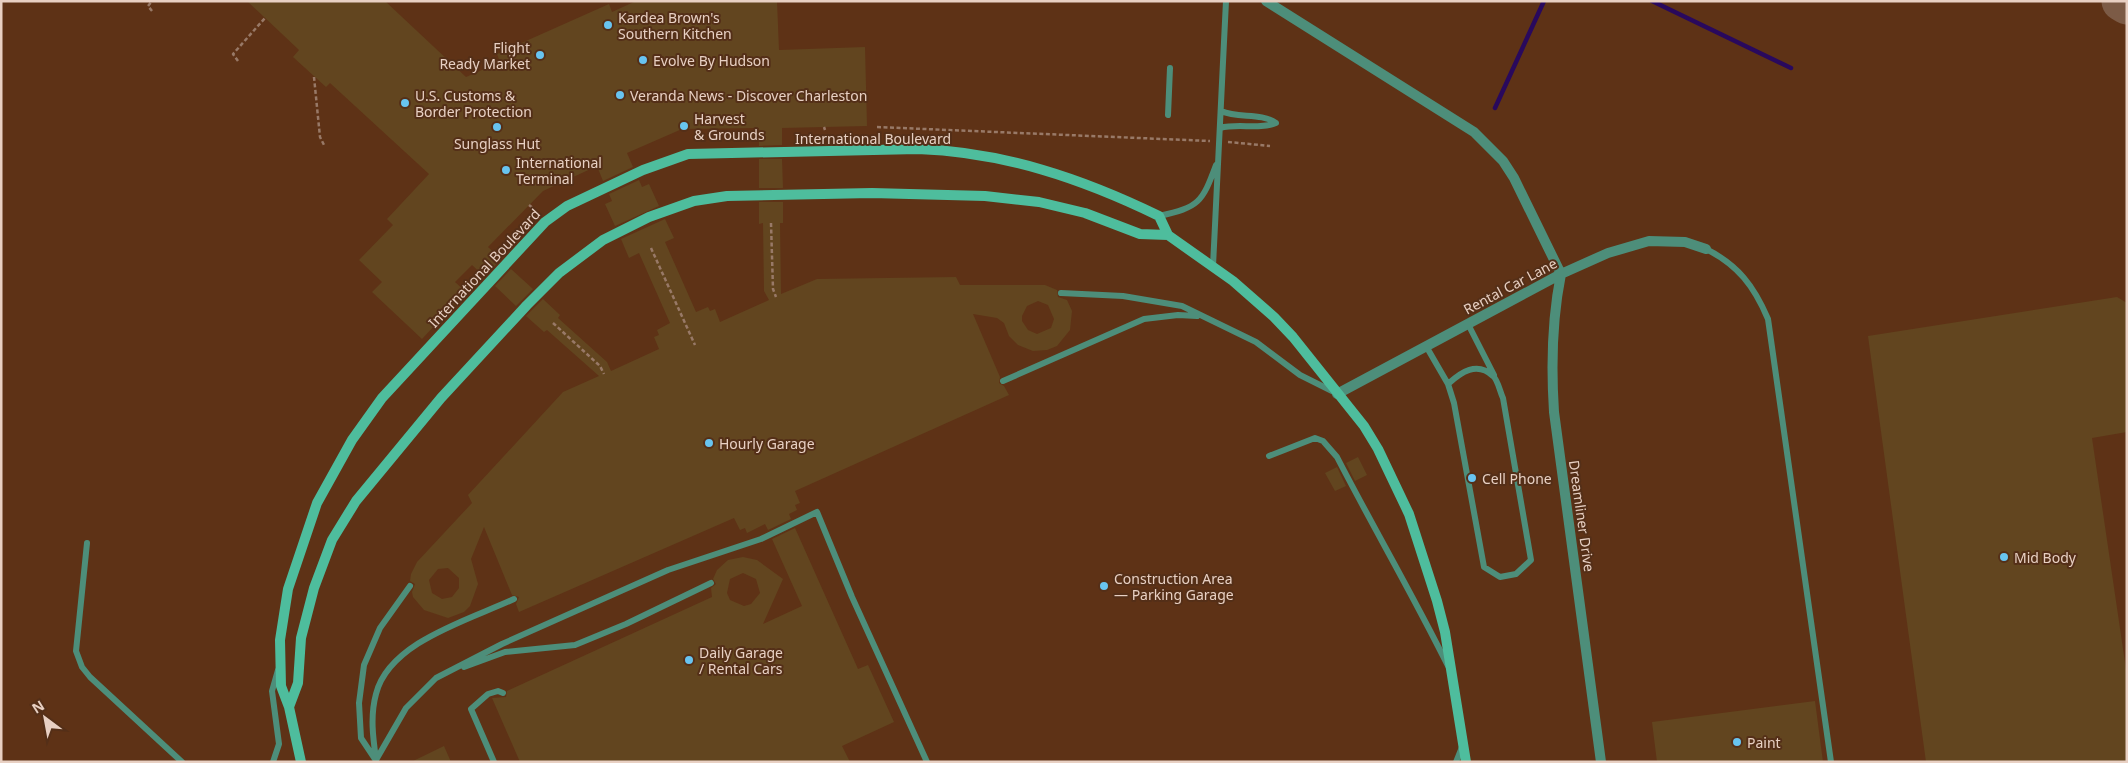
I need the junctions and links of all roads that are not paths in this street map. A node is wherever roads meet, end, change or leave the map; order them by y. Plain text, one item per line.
1 (1226, 1) edge
2 (1266, 1) edge
3 (1170, 68) dead end
4 (1221, 111) junction
5 (1168, 115) dead end
6 (1220, 128) junction
7 (1219, 160) junction
8 (1159, 216) junction
9 (1168, 235) junction
10 (1706, 249) joint
11 (1213, 266) junction
12 (1561, 274) junction
13 (1061, 293) dead end
14 (1201, 316) junction
15 (1468, 324) junction
16 (1426, 346) junction
17 (1494, 376) junction
18 (1002, 382) dead end
19 (1448, 384) junction
20 (1337, 394) junction
21 (1269, 456) dead end
22 (87, 543) dead end
23 (711, 583) dead end
24 (410, 586) dead end
25 (514, 599) dead end
26 (280, 664) junction
27 (1452, 673) junction
28 (436, 678) junction
29 (503, 693) dead end
30 (289, 707) junction
31 (1463, 744) junction
32 (376, 761) edge
33 (182, 762) edge
34 (273, 762) edge
35 (301, 762) edge
36 (494, 762) edge
37 (927, 762) edge
38 (1456, 762) edge
39 (1466, 762) edge
40 (1601, 762) edge
41 (1831, 762) edge

1 - 4 lane
2 - 12 street
3 - 5 lane
4 - 6 lane
4 - 6 lane
6 - 7 lane
7 - 8 lane
7 - 11 lane
8 - 9 main road
8 - 26 main road, International Boulevard
9 - 11 main road
9 - 30 main road
10 - 12 street, Rental Car Lane
10 - 41 lane
11 - 20 main road
12 - 15 street, Rental Car Lane
12 - 40 street, Dreamliner Drive
13 - 14 lane
14 - 18 lane
14 - 20 lane
15 - 16 street, Rental Car Lane
15 - 17 lane
16 - 19 lane
16 - 20 street, Rental Car Lane
17 - 19 lane
17 - 19 lane
20 - 27 main road
21 - 27 lane
22 - 33 lane
23 - 28 lane
24 - 32 lane
25 - 32 lane
26 - 30 main road, International Boulevard
26 - 34 lane
27 - 31 main road
28 - 32 lane
28 - 37 lane
29 - 36 lane
30 - 35 main road, International Boulevard
31 - 38 lane
31 - 39 main road

